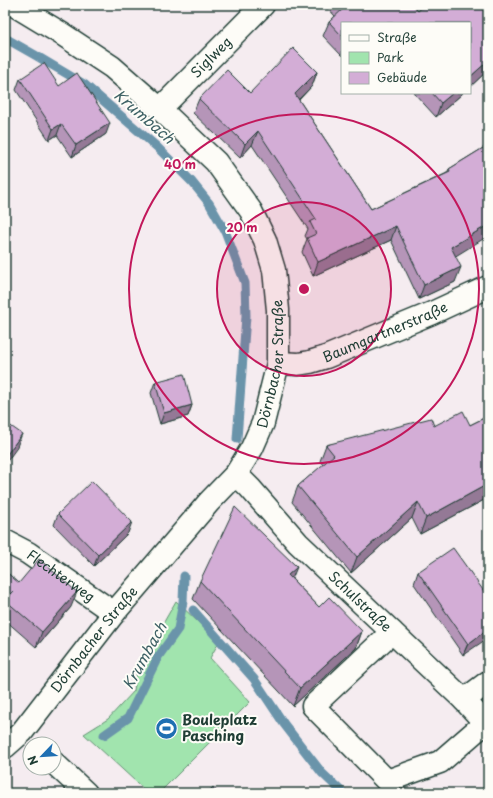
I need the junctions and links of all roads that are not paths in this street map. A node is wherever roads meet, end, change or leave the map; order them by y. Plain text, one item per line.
1 (14, 5) edge
2 (263, 5) edge
3 (160, 109) junction
4 (488, 287) edge
5 (278, 363) junction
6 (236, 474) junction
7 (5, 541) edge
8 (114, 613) junction
9 (392, 632) junction
10 (488, 682) edge
11 (464, 700) junction
12 (486, 724) edge
13 (30, 736) edge
14 (22, 741) edge
15 (5, 747) edge
16 (62, 770) edge
17 (86, 793) edge

1 - 3 street, Dörnbacher Straße
2 - 3 street, Siglweg
3 - 5 street, Dörnbacher Straße
4 - 5 street, Baumgartnerstraße
5 - 6 street, Dörnbacher Straße
6 - 8 street, Dörnbacher Straße
6 - 9 street, Schulstraße
7 - 8 street, Flechterweg
8 - 13 street, Dörnbacher Straße
9 - 11 street, Schulstraße
9 - 12 street
10 - 11 street
11 - 12 street, Schulstraße
14 - 15 street, Dörnbacher Straße
16 - 17 street

